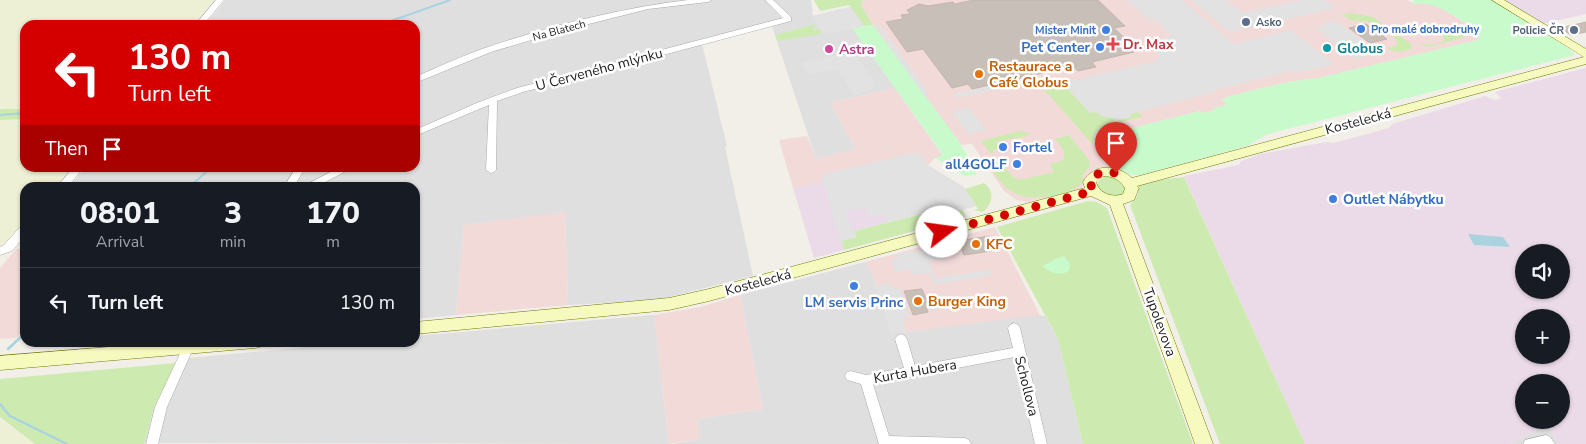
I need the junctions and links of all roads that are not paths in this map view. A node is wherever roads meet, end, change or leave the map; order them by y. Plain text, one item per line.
1 (220, 0) edge
2 (708, 0) edge
3 (769, 0) edge
4 (1497, 0) edge
5 (688, 1) edge
6 (203, 20) edge
7 (1586, 54) edge
8 (1586, 60) edge
9 (420, 78) edge
10 (493, 100) junction
11 (420, 131) edge
12 (491, 170) dead end
13 (75, 172) edge
14 (337, 172) edge
15 (66, 182) edge
16 (318, 182) edge
17 (1130, 183) junction
18 (1093, 191) junction
19 (1115, 201) junction
20 (20, 235) edge
21 (0, 251) edge
22 (420, 328) edge
23 (1014, 328) dead end
24 (901, 339) dead end
25 (179, 347) edge
26 (190, 347) edge
27 (1019, 352) junction
28 (0, 363) edge
29 (911, 371) junction
30 (851, 376) dead end
31 (866, 380) junction
32 (152, 444) edge
33 (965, 444) edge
34 (1041, 444) edge
35 (1204, 444) edge
36 (1529, 444) edge
37 (1549, 444) edge

1 - 6 street
2 - 5 street, Na Blatech
3 - 10 street, U Červeného mlýnku
4 - 7 street
5 - 9 street, Na Blatech
8 - 17 street, Kostelecká
10 - 11 street, U Červeného mlýnku
10 - 12 street
13 - 15 street
14 - 16 street
17 - 18 main road
17 - 19 main road
18 - 19 main road
18 - 22 main road, Kostelecká
19 - 35 main road, Tupolevova
20 - 21 street
23 - 27 street, Schollova
24 - 29 street
25 - 28 main road
26 - 32 street
27 - 29 street, Kurta Hubera
27 - 34 street, Schollova
29 - 31 street, Kurta Hubera
30 - 31 street
31 - 33 street, Kurta Hubera
36 - 37 street

